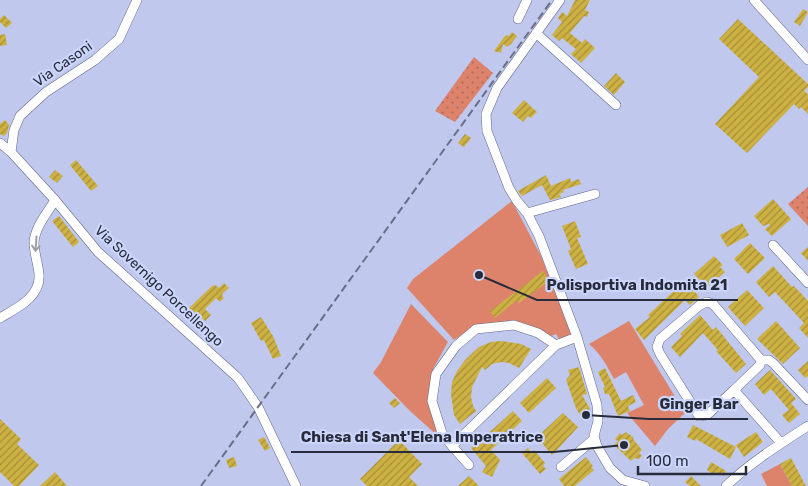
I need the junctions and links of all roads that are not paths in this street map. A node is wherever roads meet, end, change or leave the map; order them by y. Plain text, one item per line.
1 (137, 0) edge
2 (527, 0) edge
3 (560, 0) edge
4 (754, 0) edge
5 (518, 19) dead end
6 (536, 33) junction
7 (808, 60) edge
8 (616, 106) dead end
9 (0, 143) edge
10 (11, 152) junction
11 (595, 194) dead end
12 (55, 200) junction
13 (527, 214) junction
14 (773, 245) dead end
15 (808, 283) edge
16 (0, 318) edge
17 (577, 337) junction
18 (556, 346) junction
19 (761, 360) junction
20 (734, 390) junction
21 (808, 400) edge
22 (808, 426) edge
23 (594, 439) junction
24 (781, 443) junction
25 (452, 446) junction
26 (469, 465) dead end
27 (561, 467) dead end
28 (631, 485) edge
29 (296, 486) edge
30 (646, 486) edge
31 (726, 486) edge

1 - 10 street, Via Casoni
2 - 5 street
3 - 6 street
4 - 7 street
6 - 8 street
6 - 13 street
9 - 10 street, Via Sovernigo Porcellengo
10 - 12 street, Via Sovernigo Porcellengo
11 - 13 street
12 -> 16 street
12 - 29 street, Via Sovernigo Porcellengo
13 - 17 street
14 - 15 street
17 - 18 street
17 - 23 street
18 - 25 street
18 - 25 street
19 - 20 street
19 - 20 street
19 - 21 street
20 - 24 street
22 - 24 street
23 - 27 street
23 - 28 street
24 - 31 street
25 - 26 street
28 - 30 street

